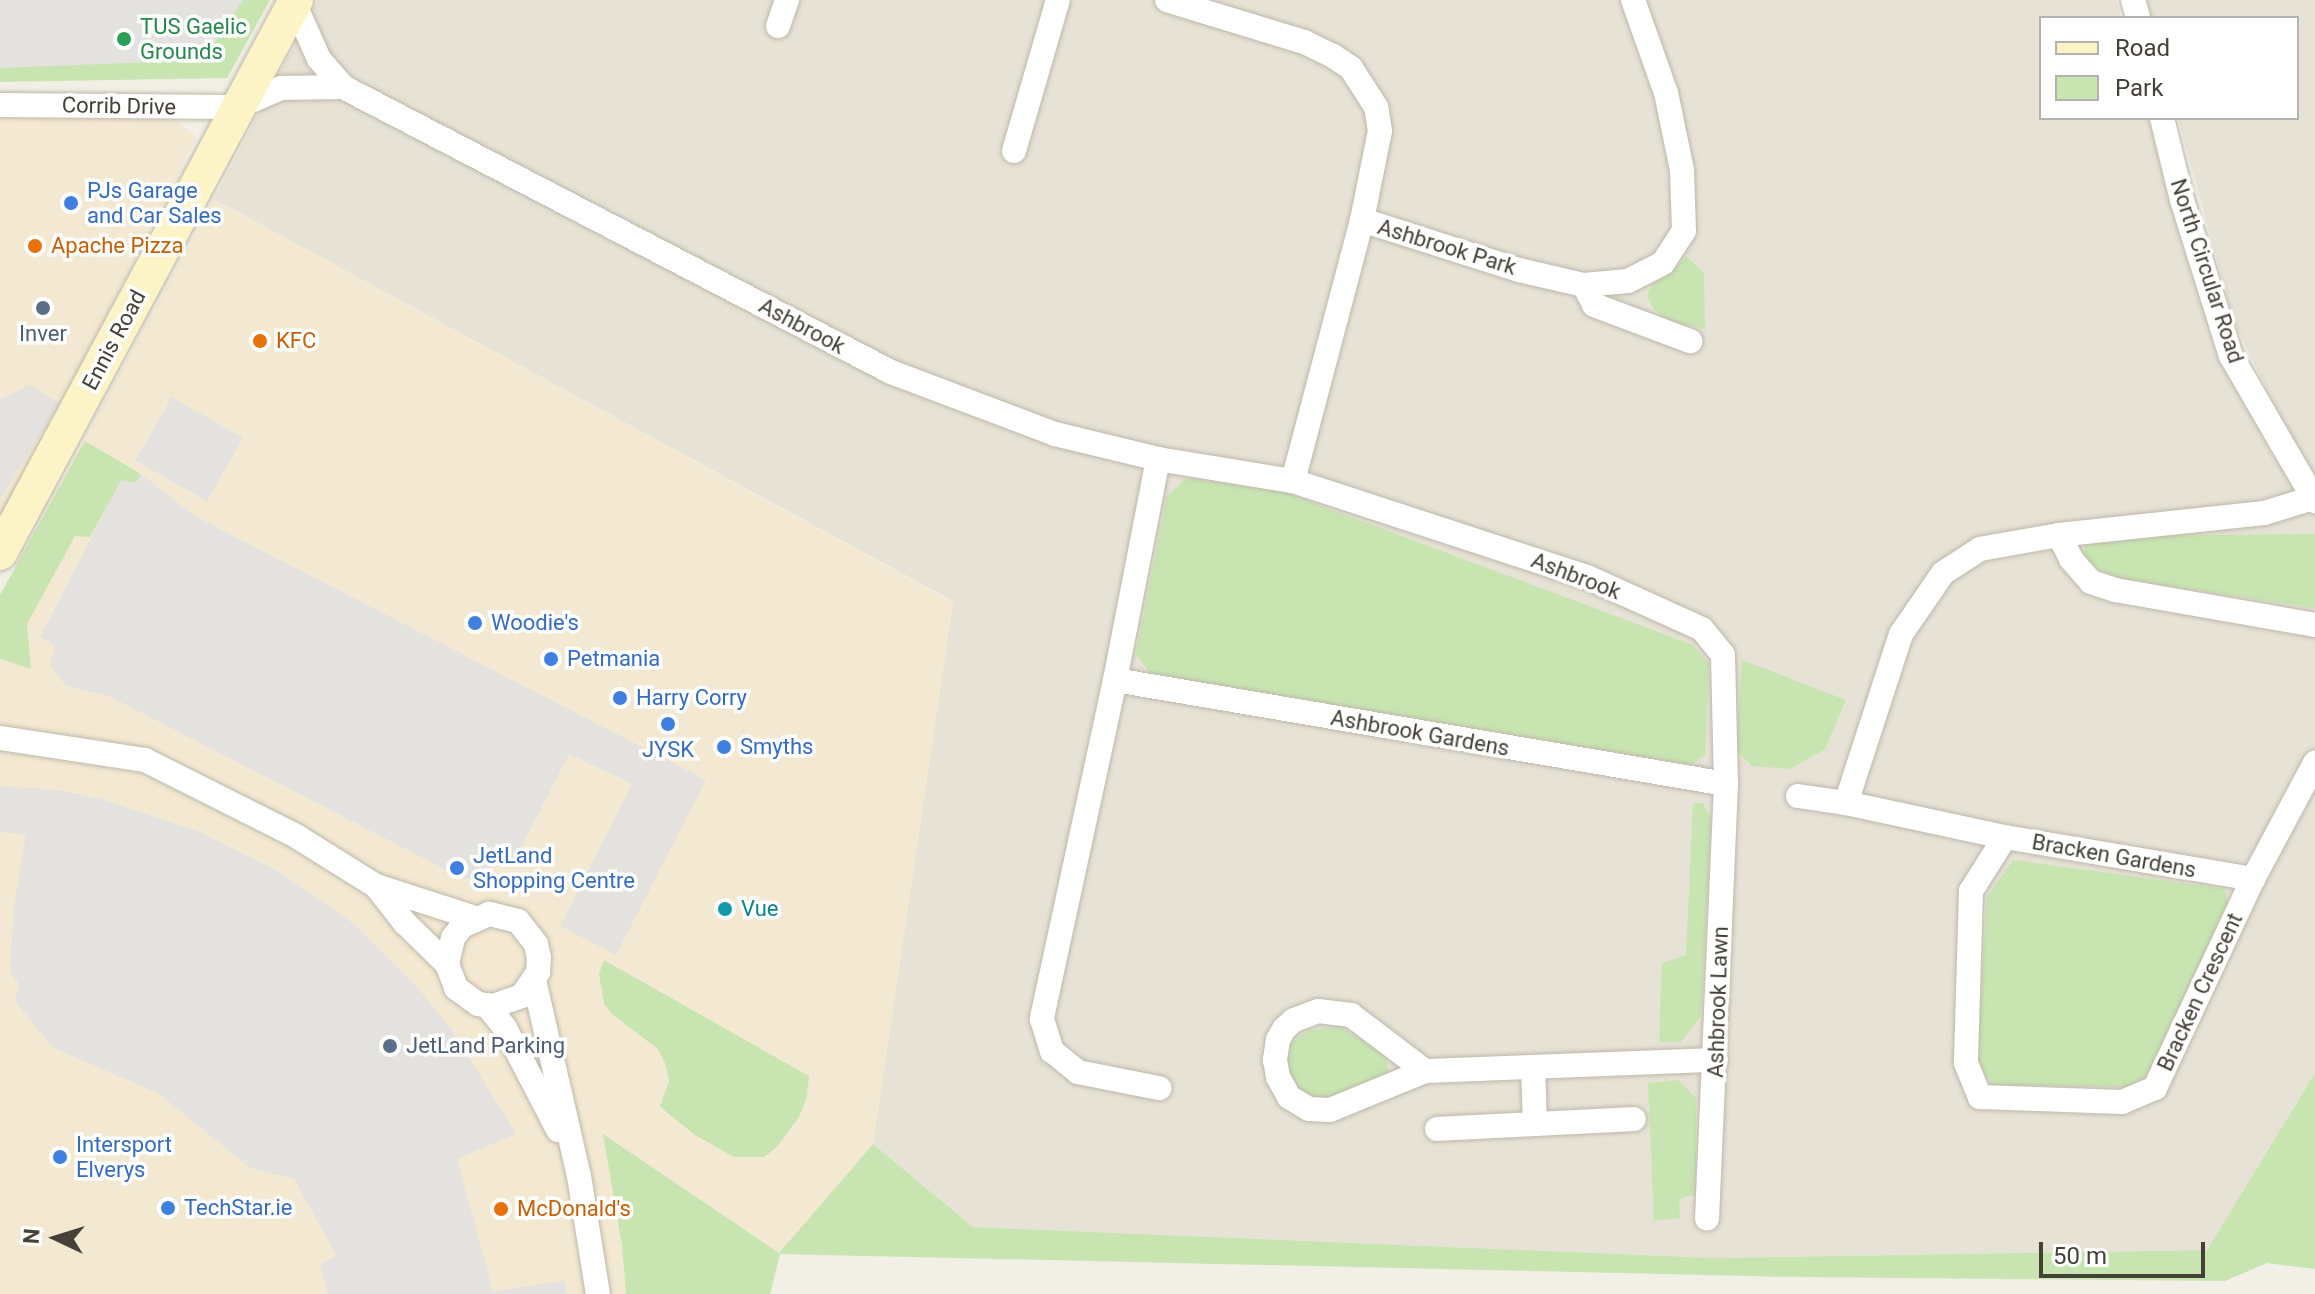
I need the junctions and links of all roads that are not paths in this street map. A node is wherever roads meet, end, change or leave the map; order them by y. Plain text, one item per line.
1 (787, 0) edge
2 (1058, 0) edge
3 (1633, 0) edge
4 (295, 2) edge
5 (1176, 2) edge
6 (778, 26) dead end
7 (343, 87) junction
8 (0, 105) edge
9 (237, 107) junction
10 (2162, 120) edge
11 (1014, 151) dead end
12 (1362, 220) junction
13 (1628, 281) junction
14 (1584, 285) junction
15 (1644, 324) junction
16 (1690, 341) dead end
17 (2304, 458) edge
18 (1158, 459) junction
19 (1293, 481) junction
20 (2314, 500) edge
21 (2059, 535) junction
22 (0, 553) edge
23 (2315, 625) edge
24 (1115, 680) junction
25 (0, 738) edge
26 (2315, 763) edge
27 (1726, 784) junction
28 (1798, 796) dead end
29 (1846, 803) junction
30 (2005, 837) junction
31 (2253, 879) junction
32 (376, 886) junction
33 (475, 918) junction
34 (447, 964) junction
35 (534, 980) junction
36 (487, 1005) junction
37 (1716, 1060) junction
38 (1533, 1067) junction
39 (1425, 1071) junction
40 (1159, 1088) dead end
41 (1634, 1119) dead end
42 (1535, 1124) junction
43 (1437, 1129) dead end
44 (579, 1176) junction
45 (1707, 1219) dead end
46 (598, 1294) edge

1 - 6 street
2 - 11 street
3 - 13 street, Ashbrook Park
4 - 7 street, Ashbrook
4 - 9 main road, Ennis Road
5 - 12 street, Ashbrook Park
7 - 9 street, Ashbrook
7 - 18 street, Ashbrook
8 - 9 street, Corrib Drive
9 - 22 main road, Ennis Road
10 - 17 street, North Circular Road
12 - 14 street, Ashbrook Park
12 - 19 street
13 - 14 street, Ashbrook Park
13 - 15 street
14 - 15 street
15 - 16 street
17 - 20 street, North Circular Road
18 - 19 street, Ashbrook
18 - 24 street
19 - 27 street, Ashbrook
20 - 21 street
21 - 23 street
21 - 29 street
24 - 27 street, Ashbrook Gardens
24 - 40 street
25 - 32 street
26 - 31 street
27 - 37 street, Ashbrook Lawn
28 - 29 street, Bracken Gardens
29 - 30 street, Bracken Gardens
30 - 31 street, Bracken Gardens
30 - 31 street, Bracken Crescent
32 - 33 street
32 - 34 street
33 - 34 street
33 - 35 street
34 - 36 street
35 - 36 street
35 - 44 street
36 - 44 street
37 - 38 street
37 - 45 street, Ashbrook Lawn
38 - 39 street
38 - 42 street
39 - 39 street
41 - 42 street
42 - 43 street
44 - 46 street

